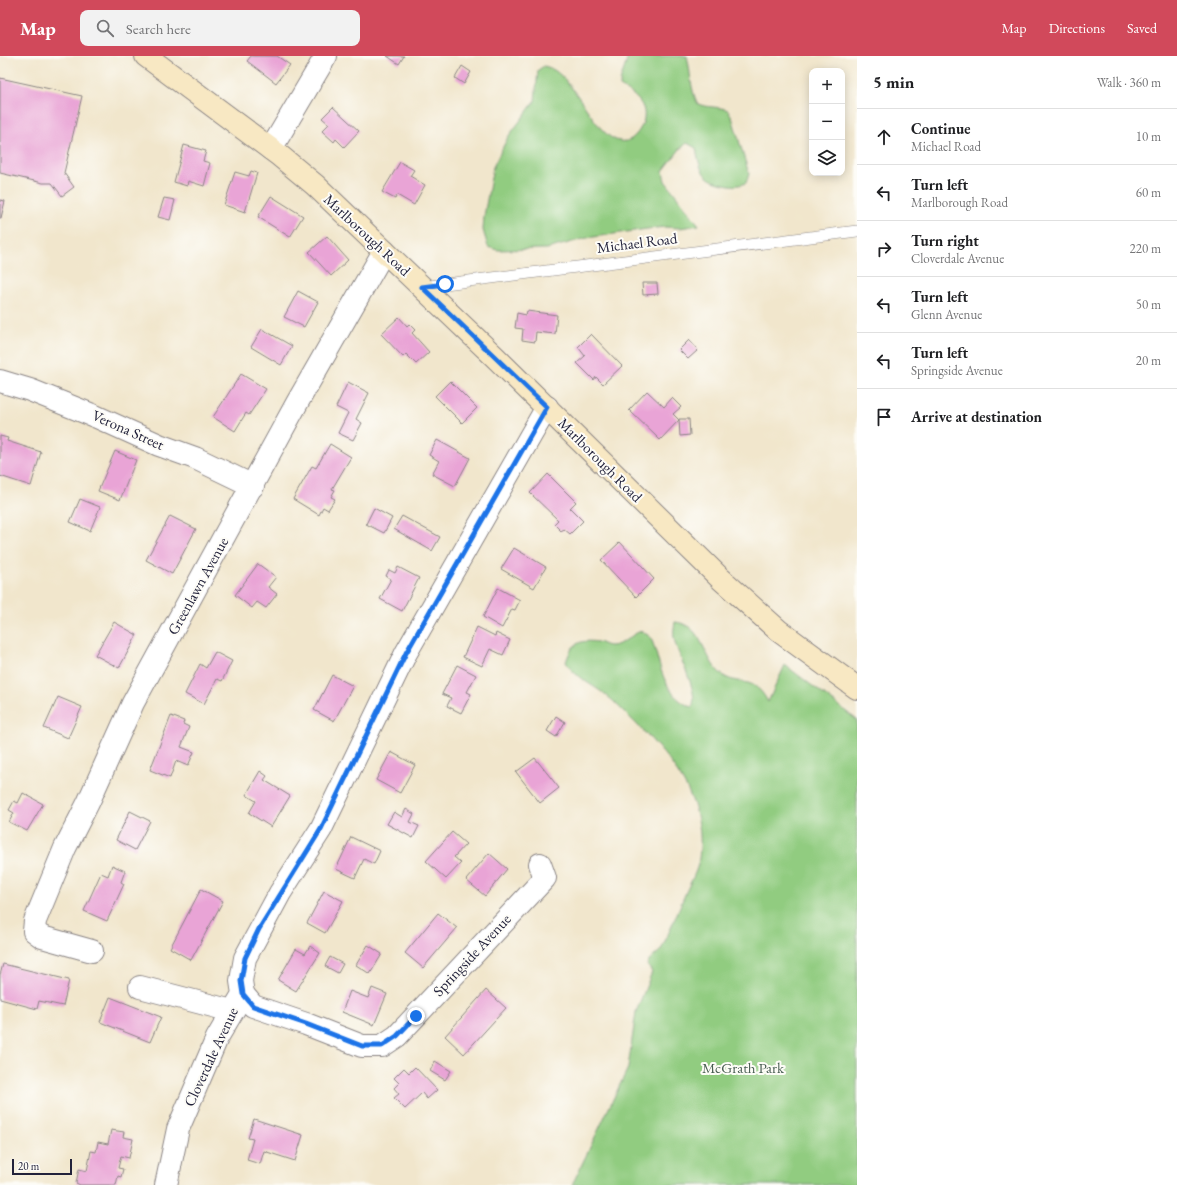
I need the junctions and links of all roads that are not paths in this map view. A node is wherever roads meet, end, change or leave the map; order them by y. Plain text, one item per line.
1 (146, 56) edge
2 (326, 56) edge
3 (271, 149) junction
4 (857, 231) edge
5 (384, 251) junction
6 (422, 287) junction
7 (0, 381) edge
8 (547, 407) junction
9 (253, 486) junction
10 (857, 688) edge
11 (542, 871) dead end
12 (92, 950) dead end
13 (140, 987) dead end
14 (237, 1002) junction
15 (166, 1185) edge

1 - 3 street, Marlborough Road
2 - 3 street
3 - 5 street, Marlborough Road
4 - 6 lane, Michael Road
5 - 6 street, Marlborough Road
5 - 9 street, Greenlawn Avenue
6 - 8 street, Marlborough Road
7 - 9 street, Verona Street
8 - 10 street, Marlborough Road
8 - 14 street, Cloverdale Avenue
9 - 12 street, Greenlawn Avenue
11 - 14 street, Springside Avenue
13 - 14 street
14 - 15 street, Cloverdale Avenue

